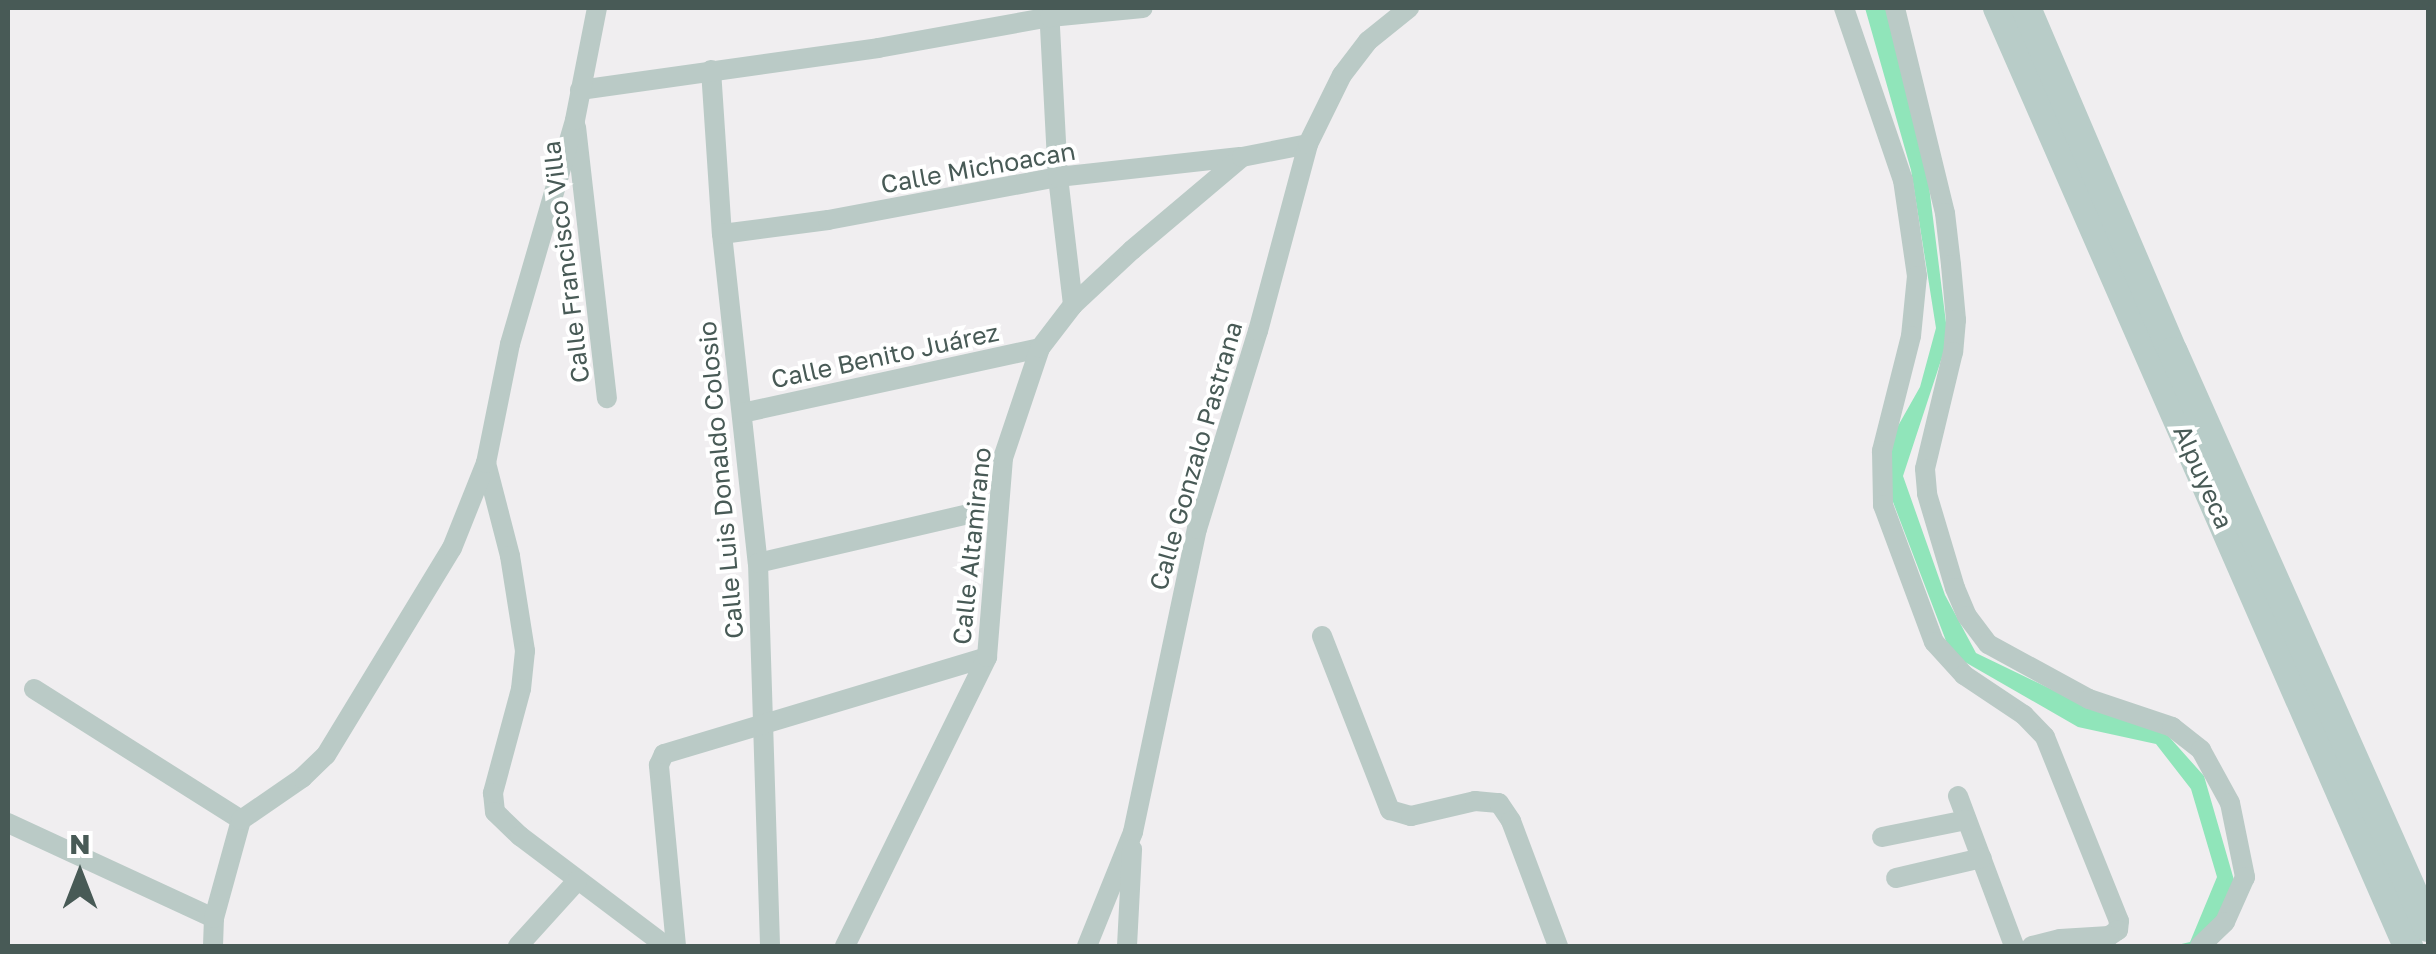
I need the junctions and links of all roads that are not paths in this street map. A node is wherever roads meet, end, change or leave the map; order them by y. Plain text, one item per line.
1 (597, 8) edge
2 (1142, 8) edge
3 (1409, 8) edge
4 (1844, 8) edge
5 (1895, 8) edge
6 (1998, 8) edge
7 (2026, 8) edge
8 (1050, 12) edge
9 (711, 70) junction
10 (580, 90) junction
11 (575, 120) junction
12 (1308, 144) junction
13 (1242, 157) junction
14 (1058, 177) junction
15 (722, 234) junction
16 (1074, 305) junction
17 (1040, 348) junction
18 (607, 398) dead end
19 (742, 413) junction
20 (486, 463) junction
21 (998, 507) junction
22 (758, 562) junction
23 (1322, 636) dead end
24 (987, 657) junction
25 (34, 689) dead end
26 (763, 722) junction
27 (1958, 796) dead end
28 (242, 820) junction
29 (1966, 820) junction
30 (8, 823) edge
31 (1134, 832) junction
32 (1882, 837) dead end
33 (1982, 858) junction
34 (1896, 878) dead end
35 (576, 881) junction
36 (2425, 908) edge
37 (214, 918) junction
38 (863, 918) junction
39 (214, 946) edge
40 (518, 946) edge
41 (666, 946) edge
42 (676, 946) edge
43 (770, 946) edge
44 (845, 946) edge
45 (861, 946) edge
46 (1087, 946) edge
47 (1126, 946) edge
48 (1558, 946) edge
49 (2014, 946) edge
50 (2032, 946) edge
51 (2200, 946) edge
52 (2408, 946) edge

1 - 10 street
2 - 8 street
3 - 12 street, Calle Gonzalo Pastrana
4 - 50 street
5 - 51 street
6 - 52 main road, Alpuyeca
7 - 36 main road, Alpuyeca
8 - 9 street
8 - 14 street
9 - 10 street
9 - 15 street, Calle Luis Donaldo Colosio
10 - 11 street
11 - 18 street, Calle Francisco Villa
11 - 20 street
12 - 13 street, Calle Altamirano
12 - 31 street, Calle Gonzalo Pastrana
13 - 14 street, Calle Michoacan
13 - 16 street, Calle Altamirano
14 - 15 street, Calle Michoacan
14 - 16 street
15 - 19 street, Calle Luis Donaldo Colosio
16 - 17 street, Calle Altamirano
17 - 19 street, Calle Benito Juárez
17 - 21 street, Calle Altamirano
19 - 22 street, Calle Luis Donaldo Colosio
20 - 28 street
20 - 35 street
21 - 22 street
21 - 24 street, Calle Altamirano
22 - 26 street, Calle Luis Donaldo Colosio
23 - 48 street
24 - 26 street
24 - 38 street, Calle Altamirano
25 - 28 street
26 - 42 street
26 - 43 street, Calle Luis Donaldo Colosio
27 - 29 street
28 - 37 street
29 - 32 street
29 - 33 street
30 - 37 street
31 - 46 street, Calle Gonzalo Pastrana
31 - 47 street
33 - 34 street
33 - 49 street
35 - 40 street
35 - 41 street
37 - 39 street
38 - 44 street, Calle Altamirano
38 - 45 street

